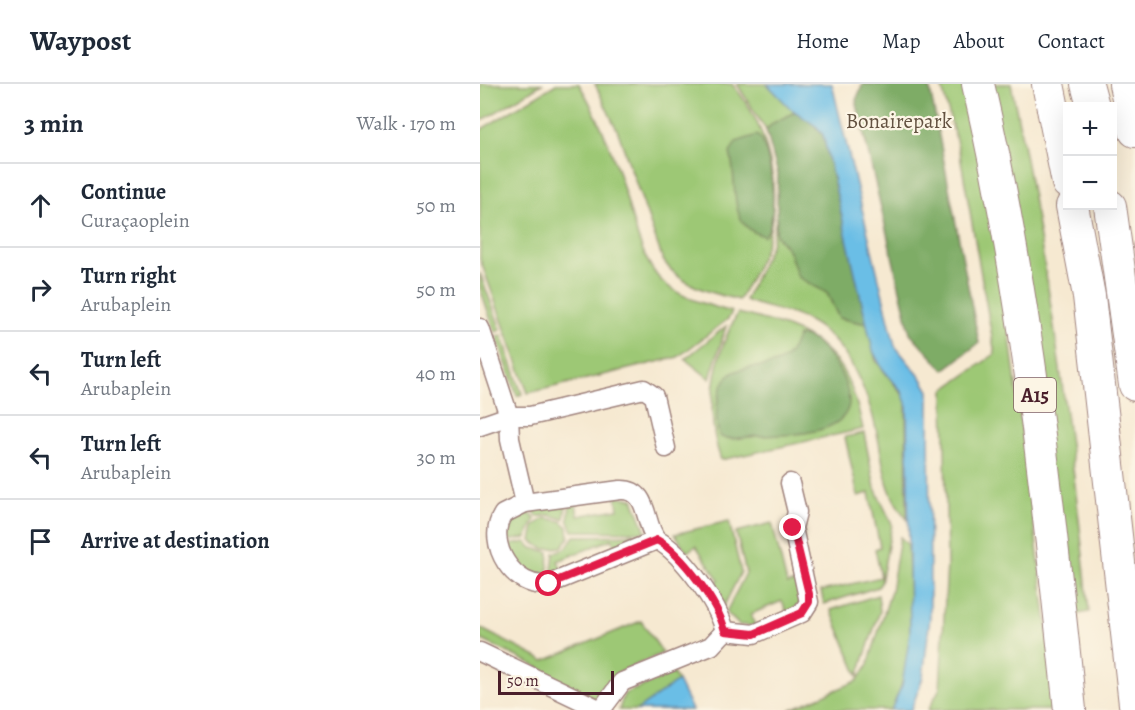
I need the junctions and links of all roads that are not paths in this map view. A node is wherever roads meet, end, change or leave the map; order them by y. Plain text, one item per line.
1 (978, 84) edge
2 (1048, 84) edge
3 (1088, 84) edge
4 (1125, 84) edge
5 (1092, 102) edge
6 (1135, 131) edge
7 (1063, 158) edge
8 (1073, 210) edge
9 (1111, 210) edge
10 (480, 328) edge
11 (1135, 385) edge
12 (509, 417) junction
13 (480, 426) edge
14 (666, 447) dead end
15 (790, 483) dead end
16 (525, 503) junction
17 (657, 540) junction
18 (725, 631) junction
19 (480, 652) edge
20 (1135, 704) edge
21 (601, 710) edge
22 (1070, 710) edge

1 - 22 highway, A15
2 - 7 highway
3 - 5 highway
4 - 6 highway
8 - 20 highway
9 - 11 highway
10 - 12 street
12 - 13 street
12 - 14 street
12 - 16 street
15 - 18 street
16 - 17 street
16 - 17 street
17 - 18 street
18 - 21 street
19 - 21 street

